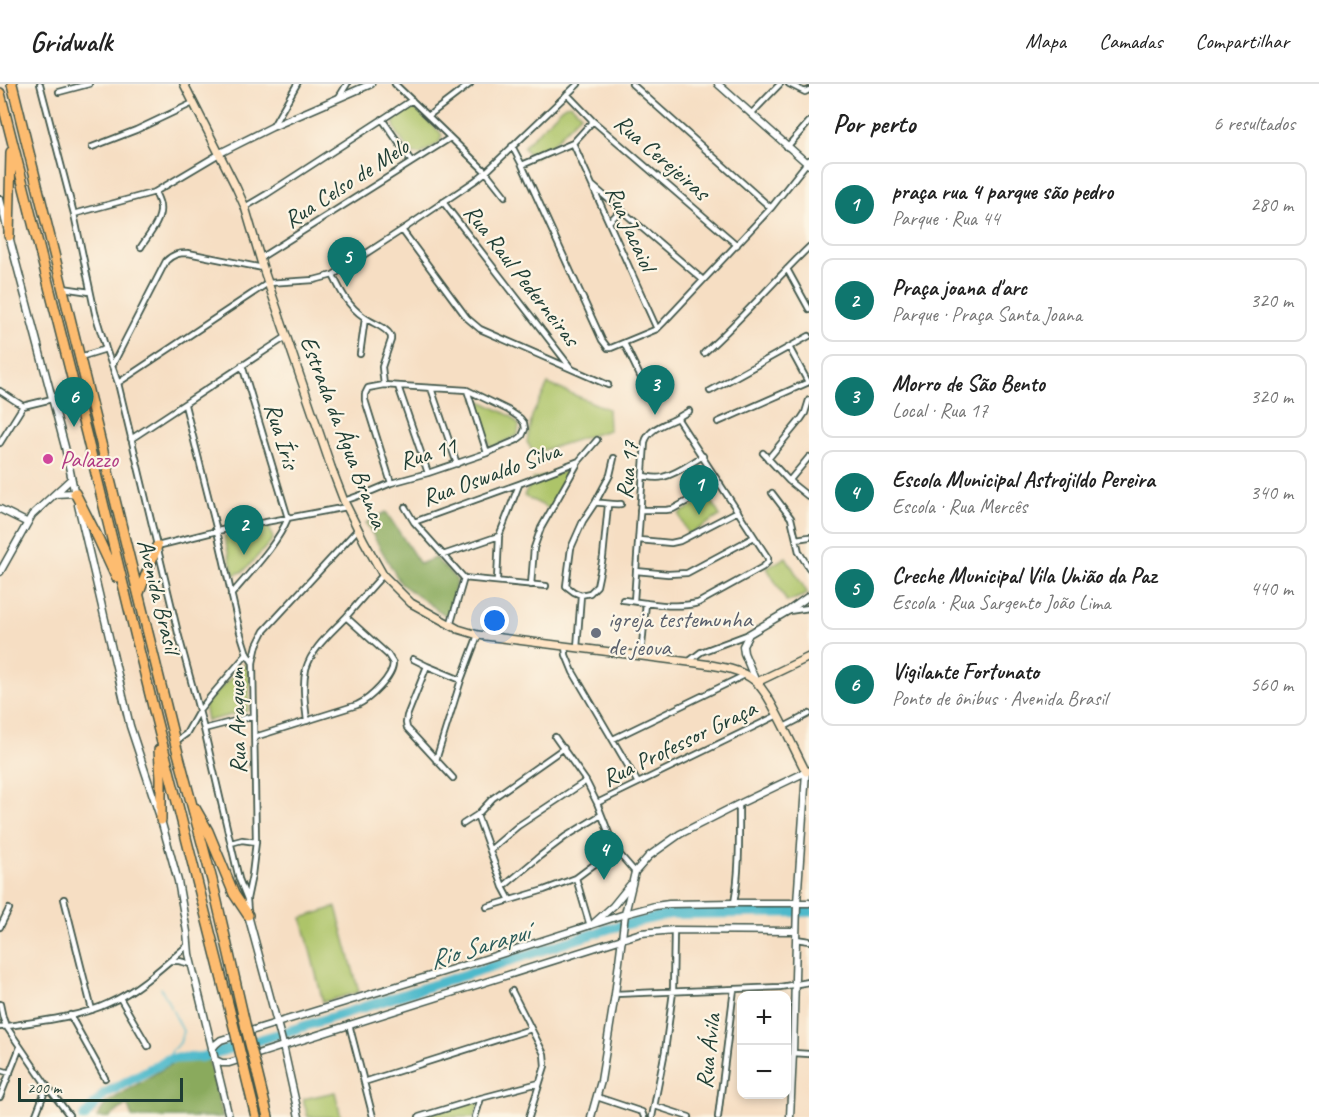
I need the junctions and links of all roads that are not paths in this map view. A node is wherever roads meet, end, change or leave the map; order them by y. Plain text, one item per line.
1 (12, 84) edge
2 (40, 84) edge
3 (87, 84) edge
4 (184, 84) edge
5 (297, 84) edge
6 (347, 84) edge
7 (371, 84) edge
8 (395, 84) edge
9 (470, 84) edge
10 (578, 84) edge
11 (632, 84) edge
12 (718, 84) edge
13 (780, 84) edge
14 (789, 84) edge
15 (809, 90) edge
16 (60, 92) dead end
17 (0, 93) edge
18 (567, 94) junction
19 (338, 98) junction
20 (412, 100) junction
21 (193, 103) junction
22 (752, 114) junction
23 (428, 116) junction
24 (382, 119) junction
25 (593, 121) junction
26 (809, 122) edge
27 (272, 127) junction
28 (450, 138) junction
29 (12, 140) junction
30 (573, 142) junction
31 (512, 146) junction
32 (92, 147) dead end
33 (787, 147) junction
34 (220, 153) junction
35 (412, 162) junction
36 (808, 163) edge
37 (522, 165) junction
38 (486, 172) junction
39 (592, 185) junction
40 (155, 192) junction
41 (505, 196) dead end
42 (0, 199) edge
43 (443, 202) junction
44 (245, 207) junction
45 (771, 208) junction
46 (621, 210) junction
47 (74, 214) junction
48 (609, 222) junction
49 (402, 230) junction
50 (9, 236) junction
51 (737, 245) junction
52 (141, 247) dead end
53 (809, 248) edge
54 (260, 258) junction
55 (263, 268) junction
56 (787, 269) junction
57 (333, 274) junction
58 (702, 280) junction
59 (268, 282) junction
60 (62, 288) junction
61 (90, 292) junction
62 (809, 309) edge
63 (365, 318) junction
64 (657, 329) junction
65 (809, 336) edge
66 (286, 337) junction
67 (624, 343) junction
68 (789, 347) junction
69 (105, 349) junction
70 (704, 353) dead end
71 (360, 354) dead end
72 (80, 357) junction
73 (242, 365) junction
74 (112, 367) junction
75 (572, 370) junction
76 (643, 382) dead end
77 (808, 382) edge
78 (118, 383) junction
79 (384, 385) junction
80 (608, 385) dead end
81 (398, 386) junction
82 (431, 388) junction
83 (467, 390) junction
84 (0, 391) edge
85 (710, 392) dead end
86 (52, 399) junction
87 (809, 400) edge
88 (185, 405) junction
89 (23, 406) junction
90 (689, 411) dead end
91 (677, 418) junction
92 (718, 422) dead end
93 (131, 439) junction
94 (597, 440) dead end
95 (0, 443) edge
96 (487, 453) junction
97 (763, 453) dead end
98 (703, 456) junction
99 (809, 457) edge
100 (614, 458) dead end
101 (768, 459) junction
102 (579, 461) junction
103 (457, 464) junction
104 (428, 473) junction
105 (643, 476) junction
106 (71, 479) junction
107 (789, 481) junction
108 (391, 483) junction
109 (720, 483) junction
110 (519, 484) junction
111 (75, 493) junction
112 (772, 493) dead end
113 (55, 494) junction
114 (809, 497) edge
115 (595, 503) junction
116 (345, 504) junction
117 (621, 504) dead end
118 (608, 505) junction
119 (405, 507) dead end
120 (0, 509) edge
121 (640, 510) junction
122 (738, 511) junction
123 (288, 518) junction
124 (26, 522) junction
125 (414, 522) junction
126 (357, 529) junction
127 (217, 531) junction
128 (499, 536) junction
129 (754, 537) junction
130 (809, 537) edge
131 (796, 538) junction
132 (639, 540) junction
133 (157, 546) junction
134 (443, 555) junction
135 (809, 568) edge
136 (636, 571) junction
137 (0, 572) edge
138 (383, 575) junction
139 (464, 578) junction
140 (497, 580) junction
141 (531, 585) junction
142 (546, 586) dead end
143 (139, 593) junction
144 (231, 594) junction
145 (581, 595) junction
146 (809, 596) edge
147 (623, 600) dead end
148 (633, 601) junction
149 (127, 603) junction
150 (646, 603) junction
151 (809, 608) edge
152 (789, 611) junction
153 (346, 617) junction
154 (450, 626) junction
155 (749, 634) junction
156 (478, 635) junction
157 (565, 646) junction
158 (577, 648) junction
159 (247, 654) junction
160 (641, 656) junction
161 (809, 657) edge
162 (413, 658) dead end
163 (688, 662) junction
164 (253, 663) junction
165 (427, 666) junction
166 (745, 675) junction
167 (461, 680) junction
168 (757, 682) junction
169 (199, 711) junction
170 (809, 714) edge
171 (155, 715) junction
172 (778, 715) junction
173 (254, 716) junction
174 (307, 721) junction
175 (783, 727) junction
176 (204, 729) junction
177 (255, 737) junction
178 (555, 737) dead end
179 (613, 739) junction
180 (175, 742) junction
181 (564, 748) junction
182 (436, 760) junction
183 (807, 772) edge
184 (453, 778) dead end
185 (586, 781) junction
186 (638, 783) junction
187 (189, 798) junction
188 (597, 803) junction
189 (739, 804) junction
190 (477, 815) junction
191 (601, 816) junction
192 (162, 819) junction
193 (463, 824) dead end
194 (256, 842) junction
195 (231, 843) junction
196 (615, 849) junction
197 (490, 850) junction
198 (635, 872) junction
199 (576, 878) junction
200 (632, 882) junction
201 (503, 887) junction
202 (64, 899) dead end
203 (247, 899) junction
204 (510, 900) junction
205 (734, 903) junction
206 (809, 903) edge
207 (797, 906) junction
208 (487, 907) dead end
209 (9, 909) dead end
210 (248, 915) junction
211 (625, 916) junction
212 (590, 926) junction
213 (0, 927) edge
214 (674, 930) junction
215 (796, 931) junction
216 (623, 936) junction
217 (796, 939) junction
218 (809, 941) edge
219 (188, 945) junction
220 (170, 961) junction
221 (191, 964) junction
222 (809, 982) edge
223 (794, 985) junction
224 (734, 989) junction
225 (512, 991) dead end
226 (673, 992) junction
227 (615, 994) junction
228 (120, 998) junction
229 (0, 1004) edge
230 (274, 1009) junction
231 (92, 1010) junction
232 (69, 1015) junction
233 (288, 1019) junction
234 (349, 1024) junction
235 (6, 1026) junction
236 (278, 1026) junction
237 (0, 1027) edge
238 (531, 1029) junction
239 (282, 1044) junction
240 (291, 1044) junction
241 (148, 1046) dead end
242 (20, 1047) junction
243 (212, 1050) junction
244 (793, 1053) junction
245 (285, 1054) junction
246 (809, 1054) edge
247 (214, 1059) junction
248 (0, 1070) edge
249 (10, 1073) junction
250 (105, 1078) dead end
251 (364, 1082) junction
252 (539, 1083) junction
253 (47, 1086) junction
254 (0, 1097) edge
255 (597, 1097) junction
256 (481, 1098) junction
257 (655, 1107) junction
258 (69, 1115) dead end
259 (268, 1116) edge
260 (790, 1116) edge
261 (34, 1117) edge
262 (229, 1117) edge
263 (256, 1117) edge
264 (299, 1117) edge
265 (373, 1117) edge
266 (419, 1117) edge
267 (475, 1117) edge
268 (529, 1117) edge
269 (591, 1117) edge
270 (644, 1117) edge
271 (652, 1117) edge
272 (688, 1117) edge
273 (717, 1117) edge
274 (798, 1117) edge

1 - 60 highway, Avenida Brasil
2 - 47 street, Avenida Brasil
3 - 16 street
4 - 21 main road, Estrada da Água Branca
5 - 27 street
6 - 19 street
7 - 19 street
8 - 20 street
9 - 23 street
10 - 18 street
11 - 45 street
12 - 22 street
13 - 22 street
14 - 15 street
17 - 29 highway, Avenida Brasil
18 - 25 street, Rua Cerejeiras
18 - 31 street
19 - 27 street
20 - 23 street
20 - 24 street
21 - 32 street
21 - 34 main road, Estrada da Água Branca
22 - 33 street
23 - 28 street
24 - 35 street
24 - 44 street
25 - 30 street
25 - 51 street, Rua Cerejeiras
26 - 33 street
27 - 34 street
28 - 35 street, Rua Celso de Melo
28 - 38 street
29 - 50 highway
29 - 149 highway, Avenida Brasil
30 - 37 street
30 - 39 street, Rua Jacaiol
31 - 37 street
31 - 38 street
33 - 36 street
34 - 40 street
34 - 44 main road, Estrada da Água Branca
35 - 54 street, Rua Celso de Melo
36 - 45 street
37 - 67 street
38 - 41 street
38 - 43 street
39 - 46 street
39 - 48 street, Rua Jacaiol
40 - 47 street
40 - 52 street
42 - 50 street
43 - 49 street
43 - 75 street, Rua Raul Pederneiras
44 - 54 main road, Estrada da Água Branca
45 - 51 street
46 - 48 street
46 - 58 street
47 - 61 street, Avenida Brasil
48 - 64 street, Rua Jacaiol
49 - 57 street
49 - 75 street
50 - 86 street
51 - 58 street
53 - 56 street
54 - 55 main road, Estrada da Água Branca
55 - 59 main road, Estrada da Água Branca
55 - 74 street
56 - 62 street
56 - 70 street
57 - 59 street
57 - 63 street
58 - 64 street
59 - 66 main road, Estrada da Água Branca
59 - 78 street
60 - 61 street
60 - 72 highway, Avenida Brasil
61 - 69 street, Avenida Brasil
63 - 71 street
63 - 79 street
64 - 67 street
65 - 68 street
66 - 73 street
66 - 116 main road, Estrada da Água Branca
67 - 76 street
68 - 77 street
68 - 85 street
69 - 72 street
69 - 74 street, Avenida Brasil
72 - 143 highway, Avenida Brasil
73 - 88 street
73 - 123 street, Rua Íris
74 - 78 street, Avenida Brasil
75 - 80 street
77 - 92 street
78 - 93 street, Avenida Brasil
79 - 81 street
79 - 108 street
81 - 82 street
81 - 104 street
82 - 83 street
82 - 103 street
83 - 96 street
83 - 96 street, Rua 11
84 - 89 street
86 - 89 street
86 - 106 street
87 - 101 street
88 - 93 street
88 - 127 street
89 - 95 street
90 - 91 street
91 - 98 street
91 - 105 street, Rua 17
93 - 133 street, Avenida Brasil
94 - 102 street
96 - 103 street, Rua 11
97 - 101 street
98 - 105 street
98 - 109 street
99 - 107 street
100 - 115 street
101 - 107 street
102 - 110 street, Rua Oswaldo Silva
102 - 141 street
103 - 104 street, Rua 11
104 - 108 street, Rua 11
105 - 121 street, Rua 17
106 - 111 street
106 - 113 street
107 - 114 street
108 - 116 street, Rua 11
109 - 121 street
109 - 122 street
110 - 125 street, Rua Oswaldo Silva
110 - 128 street
111 - 113 street
111 - 149 highway
111 - 192 street
112 - 131 street
113 - 124 street
115 - 118 street
115 - 145 street
116 - 123 street, Rua 11
116 - 126 main road, Estrada da Água Branca
117 - 118 street
118 - 145 street
119 - 125 street
120 - 124 street
121 - 132 street, Rua 17
122 - 129 street
122 - 132 street
123 - 127 street, Rua 11
123 - 144 street
124 - 137 street
125 - 134 street
126 - 138 main road, Estrada da Água Branca
126 - 164 street, Rua Araquem
127 - 133 street, Rua 11
127 - 144 street
128 - 134 street
128 - 140 street
129 - 136 street
129 - 150 street
130 - 131 street
131 - 135 street
132 - 136 street, Rua 17
133 - 143 highway
133 - 169 street, Avenida Brasil
134 - 139 street
136 - 148 street, Rua 17
138 - 153 street
138 - 154 main road, Estrada da Água Branca
139 - 140 street
139 - 154 street
140 - 141 street
141 - 142 street
143 - 180 highway, Avenida Brasil
144 - 159 street
145 - 158 street
146 - 152 street
147 - 148 street
148 - 150 street
149 - 171 highway, Avenida Brasil
150 - 160 street
151 - 152 street
152 - 155 street
153 - 174 street
153 - 174 street
154 - 156 main road, Estrada da Água Branca
155 - 163 street
155 - 168 street
156 - 157 main road, Estrada da Água Branca
156 - 167 street
157 - 158 main road, Estrada da Água Branca
157 - 179 street
158 - 160 main road, Estrada da Água Branca
159 - 164 street
159 - 169 street
160 - 163 main road, Estrada da Água Branca
161 - 168 main road
162 - 165 street
163 - 166 main road, Estrada da Água Branca
164 - 173 street, Rua Araquem
165 - 167 street
165 - 182 street
166 - 168 main road, Estrada da Água Branca
166 - 179 street
167 - 182 street
168 - 172 main road, Estrada da Água Branca
169 - 176 street, Avenida Brasil
169 - 180 street
170 - 175 street
171 - 192 highway
171 - 263 highway, Avenida Brasil, bridge
172 - 175 main road, Estrada da Água Branca
172 - 186 street, Rua Professor Graça
173 - 176 street
173 - 177 street, Rua Araquem
174 - 177 street
175 - 183 main road, Estrada da Água Branca
176 - 195 street, Avenida Brasil
177 - 194 street, Rua Araquem
178 - 181 street
179 - 186 street
180 - 187 highway, Avenida Brasil
181 - 185 street
181 - 190 street
182 - 184 street
183 - 189 street
183 - 207 street
185 - 188 street
185 - 197 street
186 - 188 street, Rua Professor Graça
187 - 210 highway
187 - 259 highway, Avenida Brasil, bridge
188 - 191 street
189 - 198 street
189 - 205 street
190 - 193 street
190 - 197 street
191 - 196 street
191 - 201 street
192 - 219 street
194 - 195 street
194 - 203 street, Rua Araquem
195 - 203 street, Avenida Brasil
196 - 198 street
196 - 199 street
197 - 201 street
198 - 200 street
199 - 204 street
199 - 212 street
200 - 211 street
200 - 212 street
201 - 204 street
202 - 231 street
203 - 210 street, Rua Araquem
204 - 208 street
205 - 207 street
205 - 211 street
206 - 207 street
207 - 215 street
209 - 213 street
210 - 230 street
211 - 212 street
211 - 216 street
212 - 233 street
214 - 215 street
214 - 216 street
214 - 226 street
215 - 217 street
216 - 227 street
216 - 234 street
217 - 218 street
217 - 223 street
219 - 220 street
219 - 221 street
220 - 221 street
220 - 228 street
221 - 243 street
222 - 223 street
223 - 224 street
223 - 244 street
224 - 226 street
224 - 273 street, Rua Ávila
225 - 238 street
226 - 227 street
226 - 257 street
227 - 255 street
228 - 231 street
228 - 241 street
229 - 235 street
230 - 233 street
230 - 236 street
231 - 232 street
232 - 235 street
232 - 250 street
233 - 236 street
234 - 240 street
234 - 251 street
235 - 237 street
235 - 242 street
236 - 239 street
236 - 243 street
238 - 251 street
238 - 252 street
239 - 240 street
239 - 245 street
239 - 247 street
240 - 245 street
242 - 249 street
242 - 253 street
243 - 247 street
244 - 246 street
244 - 260 street
245 - 264 street
247 - 262 street
248 - 249 street
249 - 254 street
251 - 265 street
252 - 256 street
252 - 268 street
253 - 258 street
253 - 261 street
255 - 269 street
255 - 270 street
256 - 266 street
256 - 267 street
257 - 271 street
257 - 272 street
260 - 274 street

